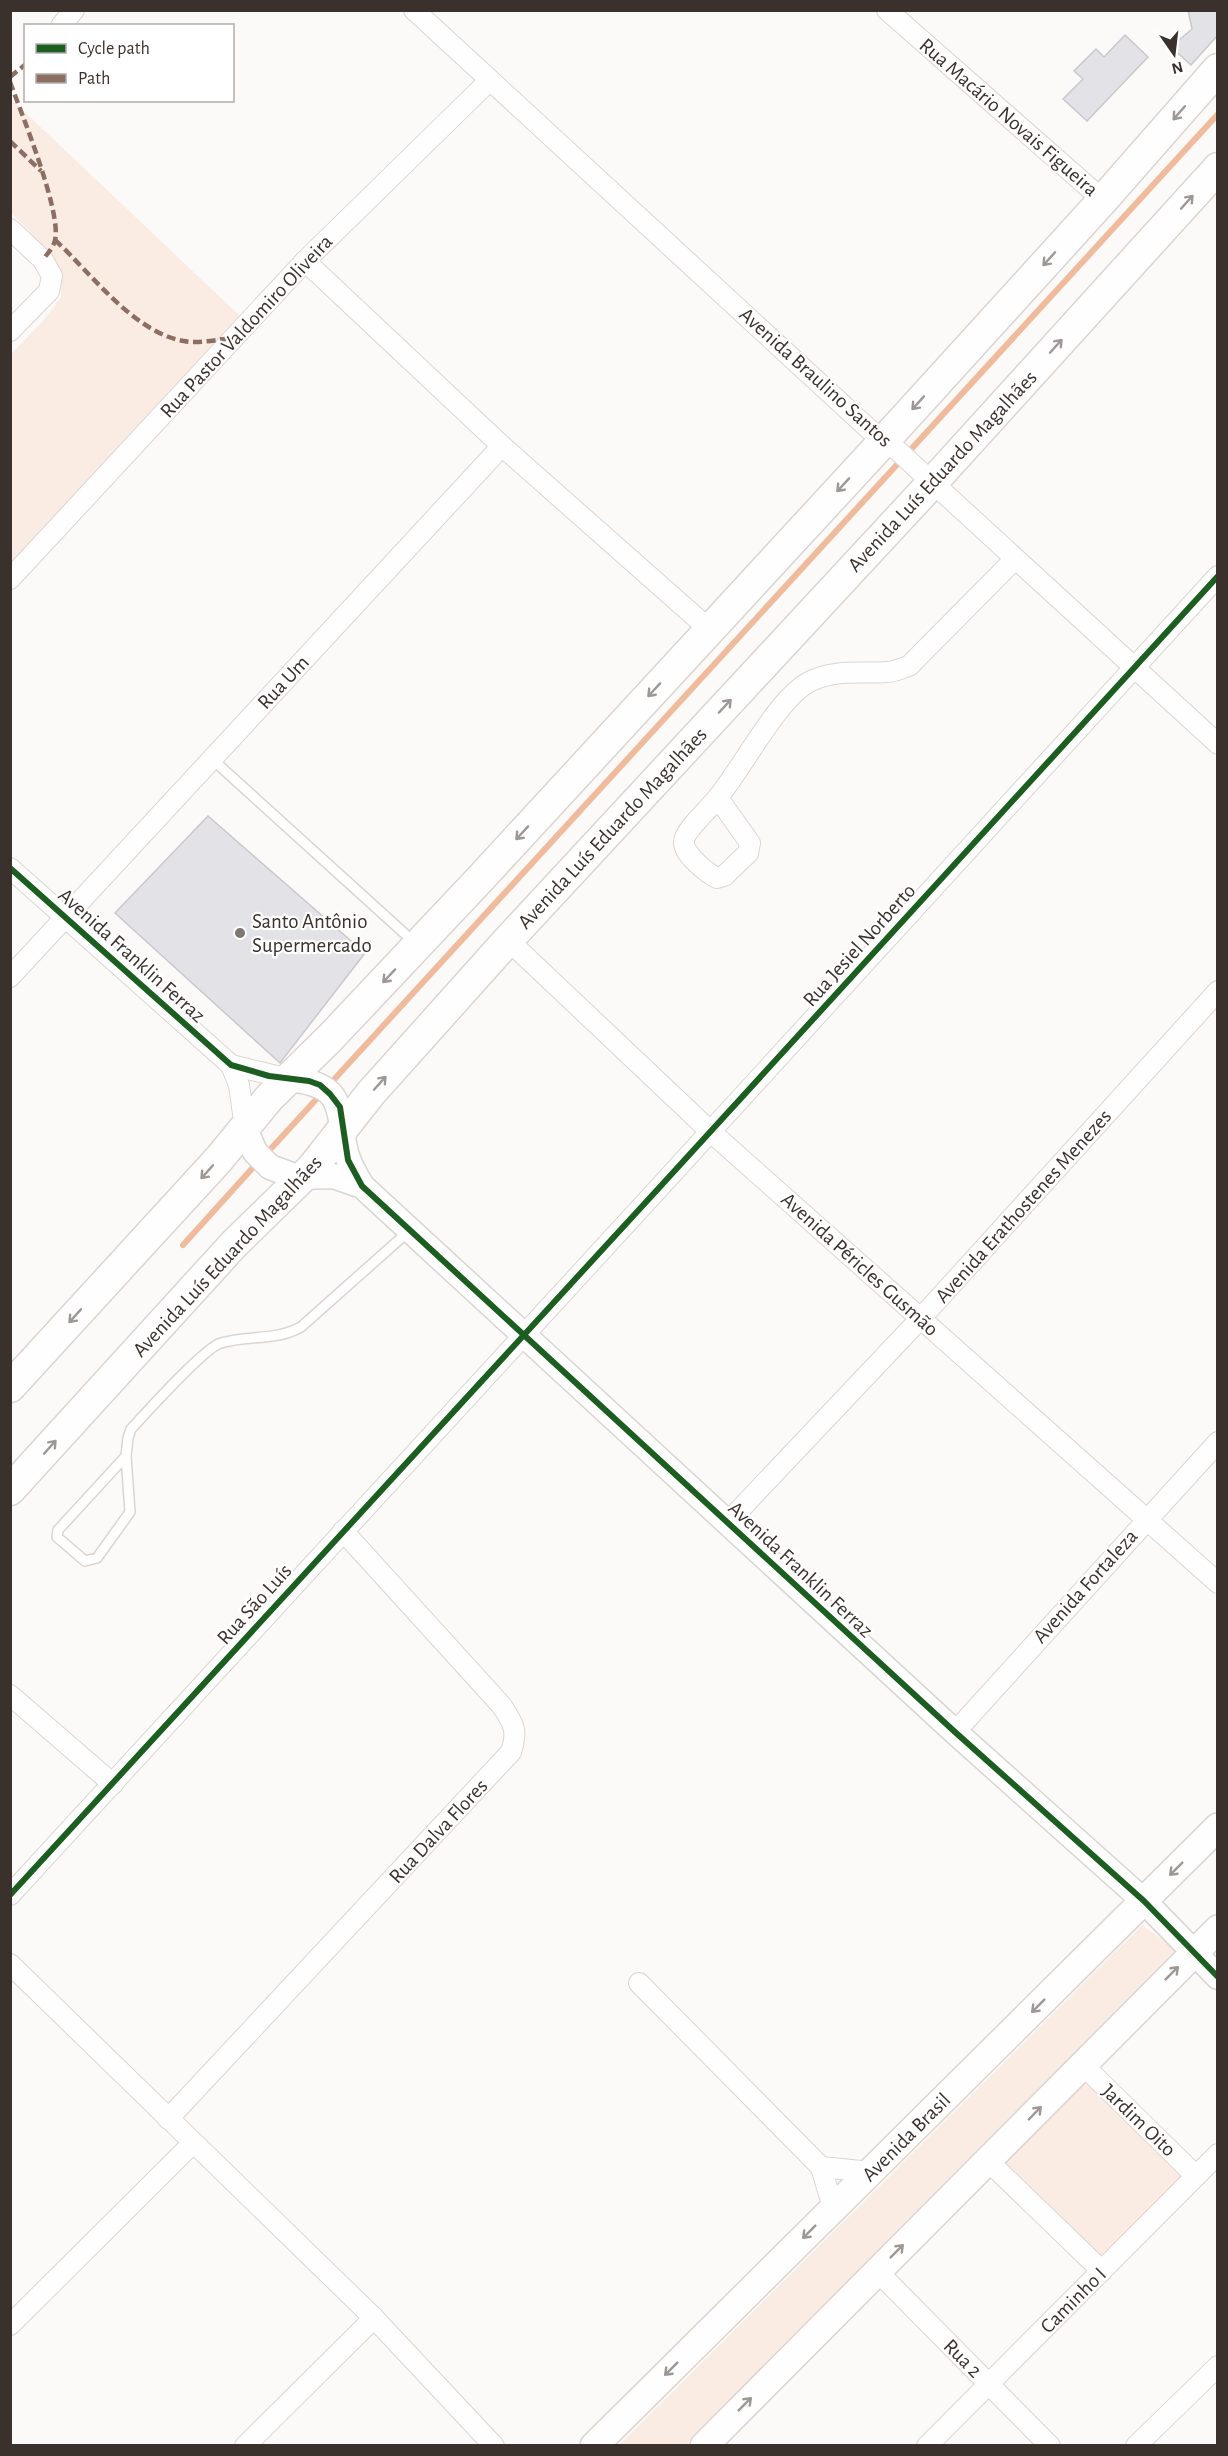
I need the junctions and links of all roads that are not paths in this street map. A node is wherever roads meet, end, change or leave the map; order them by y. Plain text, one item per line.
1 (74, 10) edge
2 (414, 10) edge
3 (887, 10) edge
4 (63, 24) edge
5 (1218, 69) edge
6 (490, 80) junction
7 (1218, 168) edge
8 (1103, 200) junction
9 (10, 229) edge
10 (305, 261) junction
11 (10, 331) edge
12 (502, 446) junction
13 (890, 446) junction
14 (926, 477) junction
15 (1015, 559) junction
16 (1218, 576) edge
17 (10, 579) edge
18 (709, 629) junction
19 (1134, 667) junction
20 (1218, 744) edge
21 (212, 759) junction
22 (718, 798) dead end
23 (10, 868) edge
24 (65, 918) junction
25 (508, 940) junction
26 (417, 945) junction
27 (10, 977) edge
28 (1218, 991) edge
29 (231, 1065) junction
30 (299, 1080) junction
31 (342, 1118) junction
32 (711, 1132) junction
33 (247, 1134) junction
34 (294, 1175) junction
35 (362, 1186) junction
36 (410, 1230) junction
37 (921, 1318) junction
38 (524, 1337) junction
39 (10, 1387) edge
40 (1218, 1442) edge
41 (126, 1456) junction
42 (10, 1490) edge
43 (1145, 1519) junction
44 (727, 1524) junction
45 (343, 1531) junction
46 (1218, 1583) edge
47 (10, 1695) edge
48 (955, 1732) junction
49 (112, 1784) junction
50 (1218, 1827) edge
51 (10, 1895) edge
52 (1144, 1901) junction
53 (1218, 1929) edge
54 (1192, 1952) junction
55 (10, 1964) edge
56 (1218, 1977) edge
57 (639, 1983) dead end
58 (1082, 2064) junction
59 (168, 2119) junction
60 (193, 2143) junction
61 (1218, 2154) edge
62 (988, 2162) junction
63 (821, 2167) junction
64 (871, 2172) junction
65 (1196, 2176) junction
66 (833, 2208) junction
67 (877, 2271) junction
68 (1102, 2271) junction
69 (374, 2318) junction
70 (10, 2325) edge
71 (1214, 2376) edge
72 (988, 2384) junction
73 (244, 2445) edge
74 (494, 2445) edge
75 (594, 2445) edge
76 (704, 2445) edge
77 (927, 2445) edge
78 (1050, 2445) edge
79 (1136, 2445) edge

1 - 4 street
2 - 6 street, Avenida Braulino Santos
3 - 8 street, Rua Macário Novais Figueira
5 -> 8 main road
6 - 10 street, Rua Pastor Valdomiro Oliveira
6 - 13 street, Avenida Braulino Santos
14 -> 7 main road, Avenida Luís Eduardo Magalhães
8 -> 13 main road
9 - 11 street
10 - 12 street
10 - 17 street, Rua Pastor Valdomiro Oliveira
12 - 18 street
12 - 21 street, Rua Um
13 - 14 street, Avenida Braulino Santos
13 -> 18 main road
14 - 15 street, Avenida Braulino Santos
25 -> 14 main road, Avenida Luís Eduardo Magalhães
15 - 19 street, Avenida Braulino Santos
15 - 22 street
16 - 19 street, Rua Jesiel Norberto
18 -> 26 main road
19 - 20 street, Avenida Braulino Santos
19 - 32 street, Rua Jesiel Norberto
21 - 24 street, Rua Um
21 - 26 lane
23 - 24 street, Avenida Franklin Ferraz
24 - 27 street, Rua Um
24 - 29 street, Avenida Franklin Ferraz
31 -> 25 main road, Avenida Luís Eduardo Magalhães
25 - 32 street, Avenida Péricles Gusmão
26 -> 30 main road
28 - 37 street, Avenida Erathostenes Menezes
29 - 30 street
29 - 33 street
30 - 31 street
30 - 33 main road
31 - 34 main road, Avenida Luís Eduardo Magalhães
31 - 35 street
32 - 37 street, Avenida Péricles Gusmão
32 - 38 street, Rua Jesiel Norberto
33 - 34 street
33 -> 39 main road
34 - 35 street
42 -> 34 main road, Avenida Luís Eduardo Magalhães
35 - 36 street, Avenida Franklin Ferraz
36 - 38 street, Avenida Franklin Ferraz
36 - 41 lane
37 - 43 street, Avenida Péricles Gusmão
37 - 44 street, Avenida Erathostenes Menezes
38 - 44 street, Avenida Franklin Ferraz
38 - 45 street, Rua São Luís
40 - 43 street, Avenida Fortaleza
41 - 41 lane
43 - 46 street, Avenida Péricles Gusmão
43 - 48 street, Avenida Fortaleza
44 - 48 street, Avenida Franklin Ferraz
45 - 49 street, Rua São Luís
45 - 59 street, Rua Dalva Flores
47 - 49 street
48 - 52 street, Avenida Franklin Ferraz
49 - 51 street, Rua São Luís
50 -> 52 main road, Avenida Brasil
52 - 54 street, Avenida Franklin Ferraz
52 -> 64 main road, Avenida Brasil
53 - 54 main road
54 - 56 street, Avenida Franklin Ferraz
58 -> 54 main road
55 - 59 street
57 - 63 street
62 -> 58 main road
58 - 65 street, Jardim Oito
59 - 60 street
60 - 69 street
60 - 70 street
61 - 65 street, Caminho I
67 -> 62 main road
62 - 68 street
63 - 64 street
63 - 66 street
64 - 66 main road, Avenida Brasil
65 - 68 street, Caminho I
66 -> 75 main road, Avenida Brasil
67 - 72 street, Rua 2
76 -> 67 main road
68 - 72 street, Caminho I
69 - 73 street
69 - 74 street
71 - 79 street
72 - 77 street, Caminho I
72 - 78 street, Rua 2

